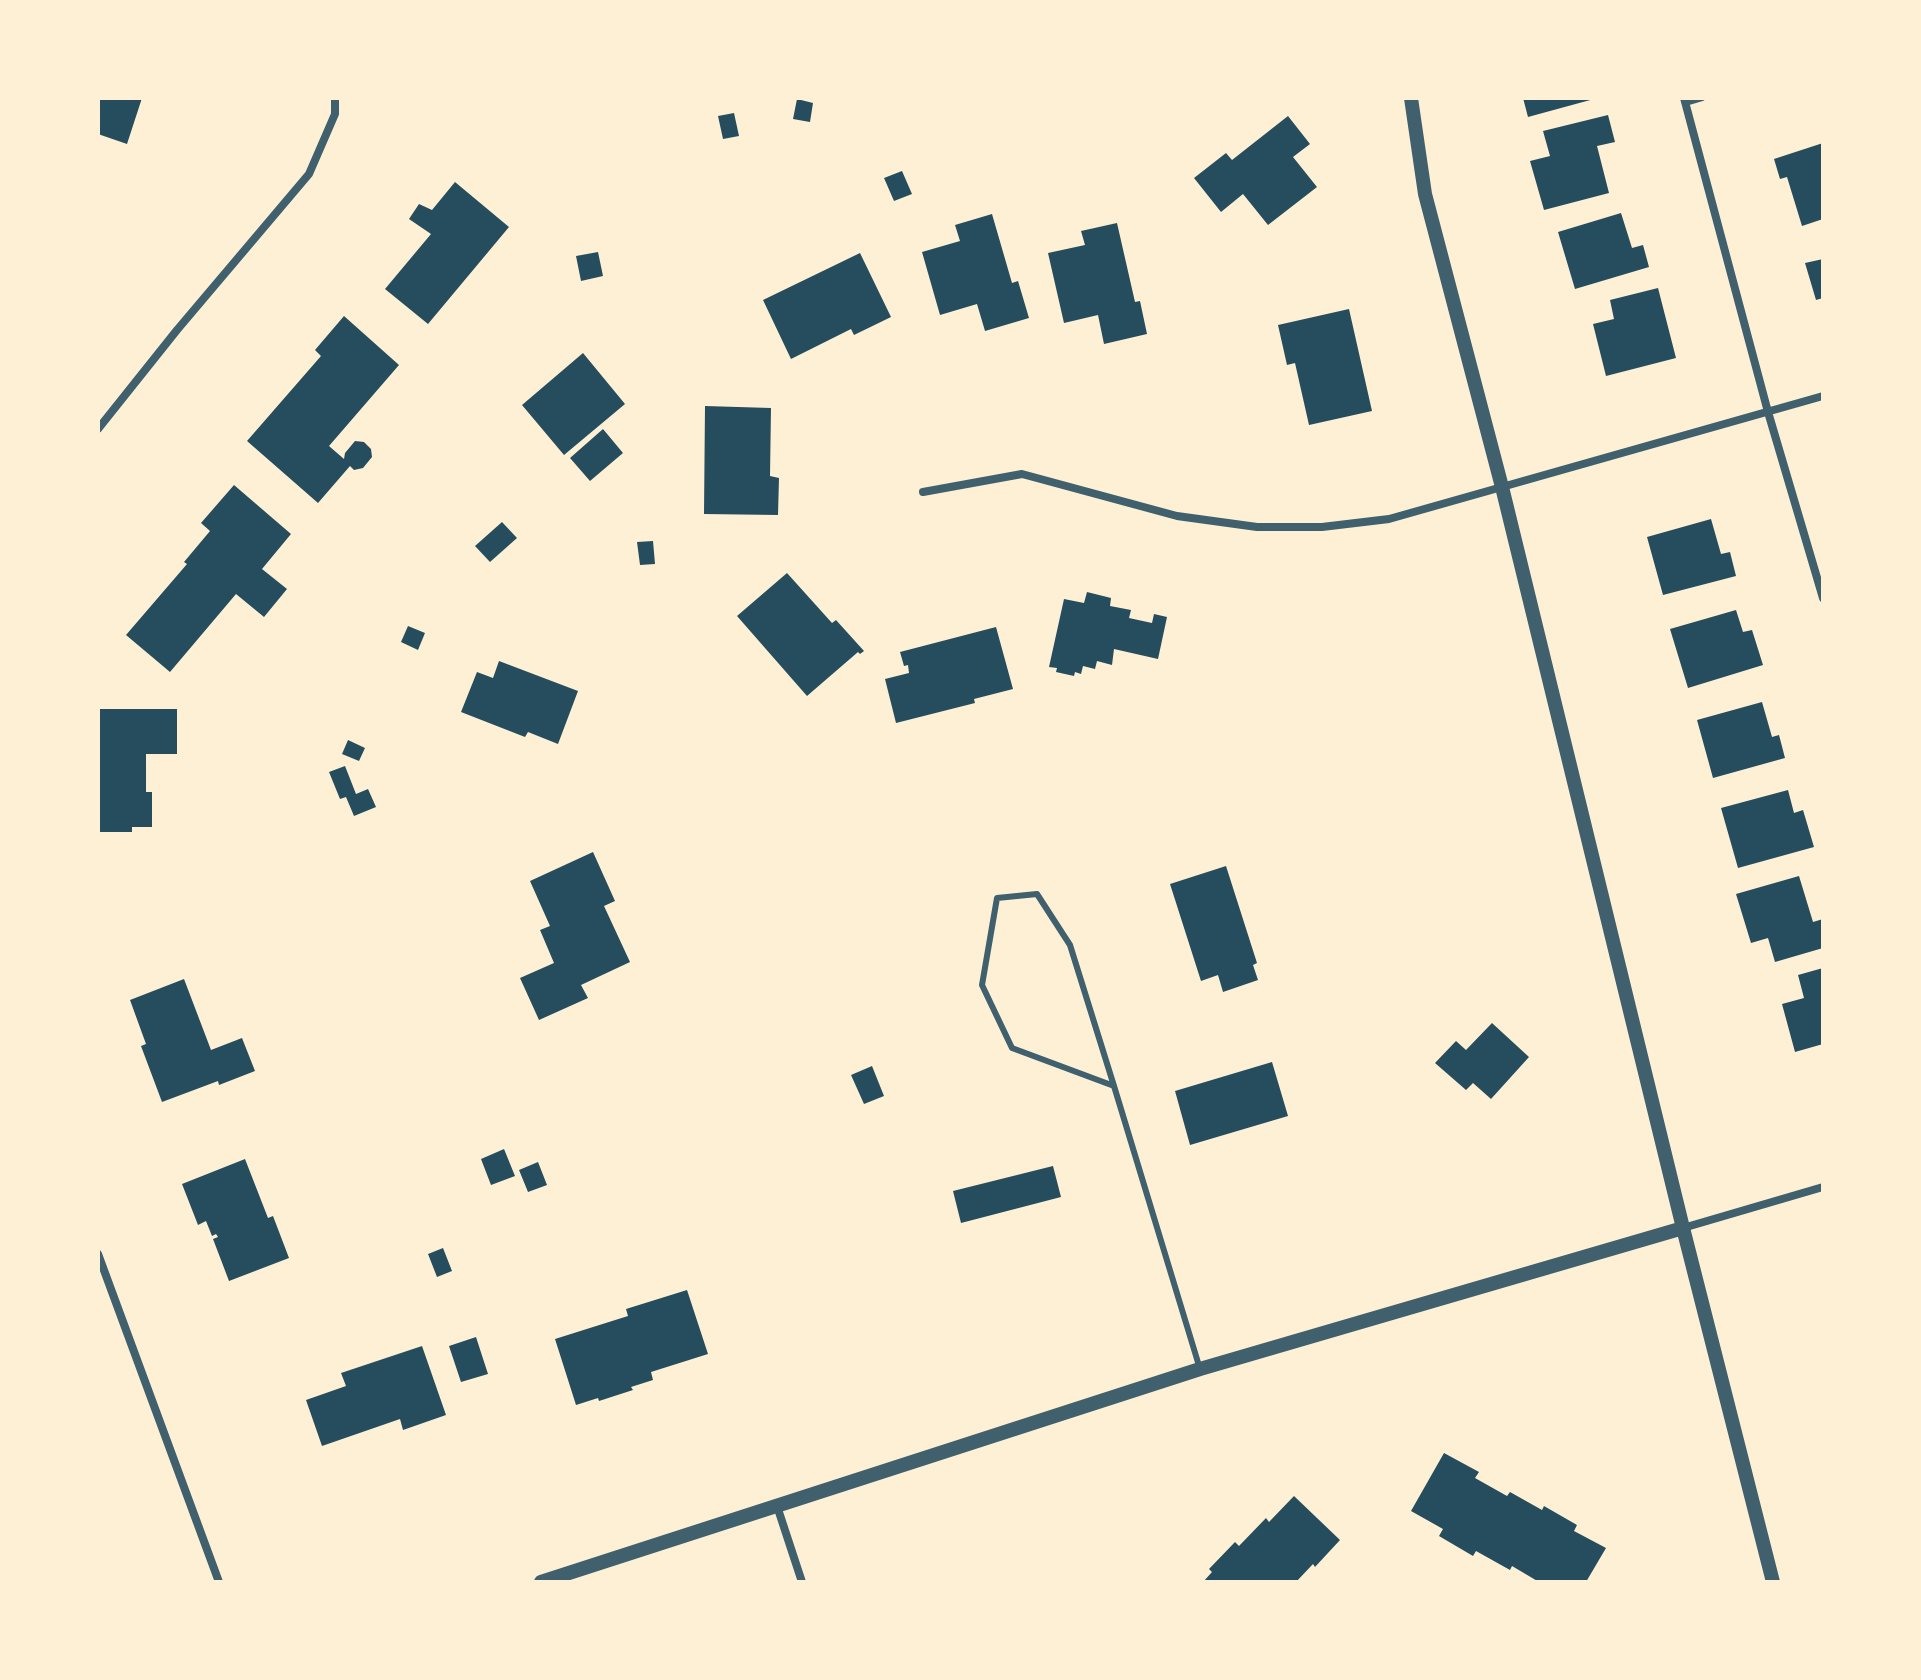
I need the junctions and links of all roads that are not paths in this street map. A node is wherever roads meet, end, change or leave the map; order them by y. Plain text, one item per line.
1 (335, 98) edge
2 (1411, 98) edge
3 (1702, 98) edge
4 (1685, 101) edge
5 (1823, 396) edge
6 (1768, 412) junction
7 (98, 429) edge
8 (1502, 487) junction
9 (923, 492) dead end
10 (1823, 598) edge
11 (1114, 1086) junction
12 (1823, 1187) edge
13 (1683, 1228) junction
14 (98, 1254) edge
15 (1200, 1369) junction
16 (777, 1506) junction
17 (219, 1582) edge
18 (541, 1582) edge
19 (802, 1582) edge
20 (1773, 1582) edge

1 - 7 street
2 - 8 street
3 - 4 lane
4 - 6 street
5 - 6 street
6 - 8 street
6 - 10 street
8 - 9 street
8 - 13 street
11 - 11 lane
11 - 15 lane
12 - 13 street
13 - 15 street
13 - 20 street
14 - 17 street
15 - 16 street
16 - 18 street
16 - 19 street

